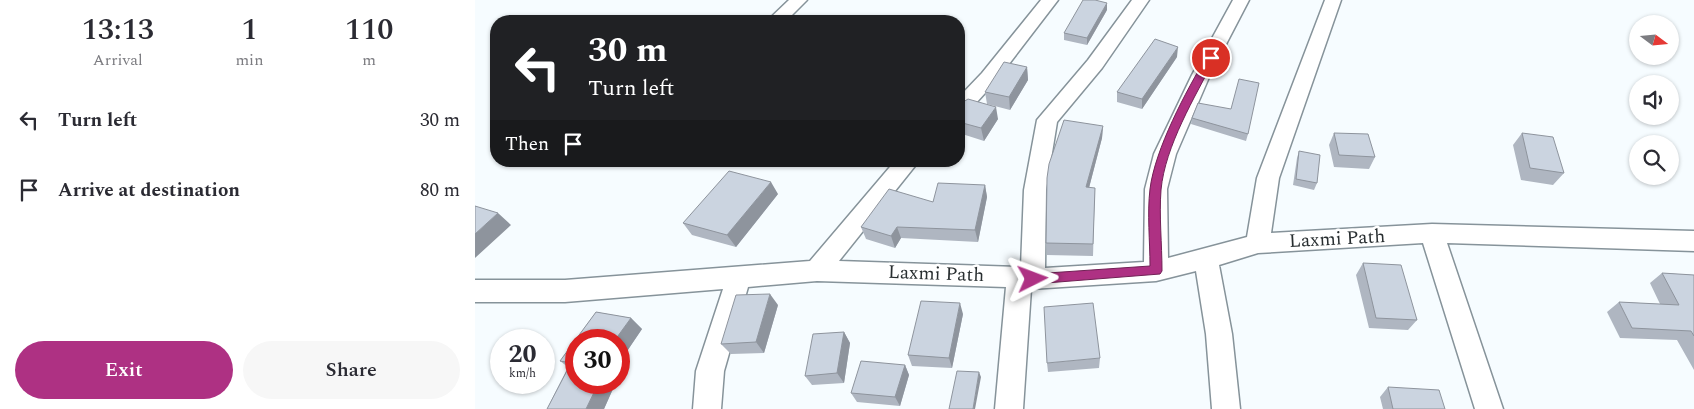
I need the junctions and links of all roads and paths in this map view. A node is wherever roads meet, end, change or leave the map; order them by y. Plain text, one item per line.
1 (799, 0) edge
2 (1050, 0) edge
3 (1141, 0) edge
4 (1241, 0) edge
5 (1333, 0) edge
6 (783, 15) edge
7 (965, 103) edge
8 (902, 167) edge
9 (1432, 233) junction
10 (1694, 241) edge
11 (1258, 244) junction
12 (1206, 259) junction
13 (817, 271) junction
14 (1156, 271) junction
15 (738, 278) junction
16 (1026, 278) junction
17 (475, 291) edge
18 (707, 409) edge
19 (1009, 409) edge
20 (1226, 409) edge
21 (1489, 409) edge

1 - 6 street
2 - 7 street
3 - 16 street
4 - 14 street
5 - 11 street
8 - 13 street
9 - 10 street, Laxmi Path
9 - 11 street, Laxmi Path
9 - 21 street
11 - 12 street, Laxmi Path
12 - 14 street, Laxmi Path
12 - 20 street
13 - 15 street, Laxmi Path
13 - 16 street, Laxmi Path
14 - 16 street, Laxmi Path
15 - 17 street, Laxmi Path
15 - 18 street
16 - 19 street

